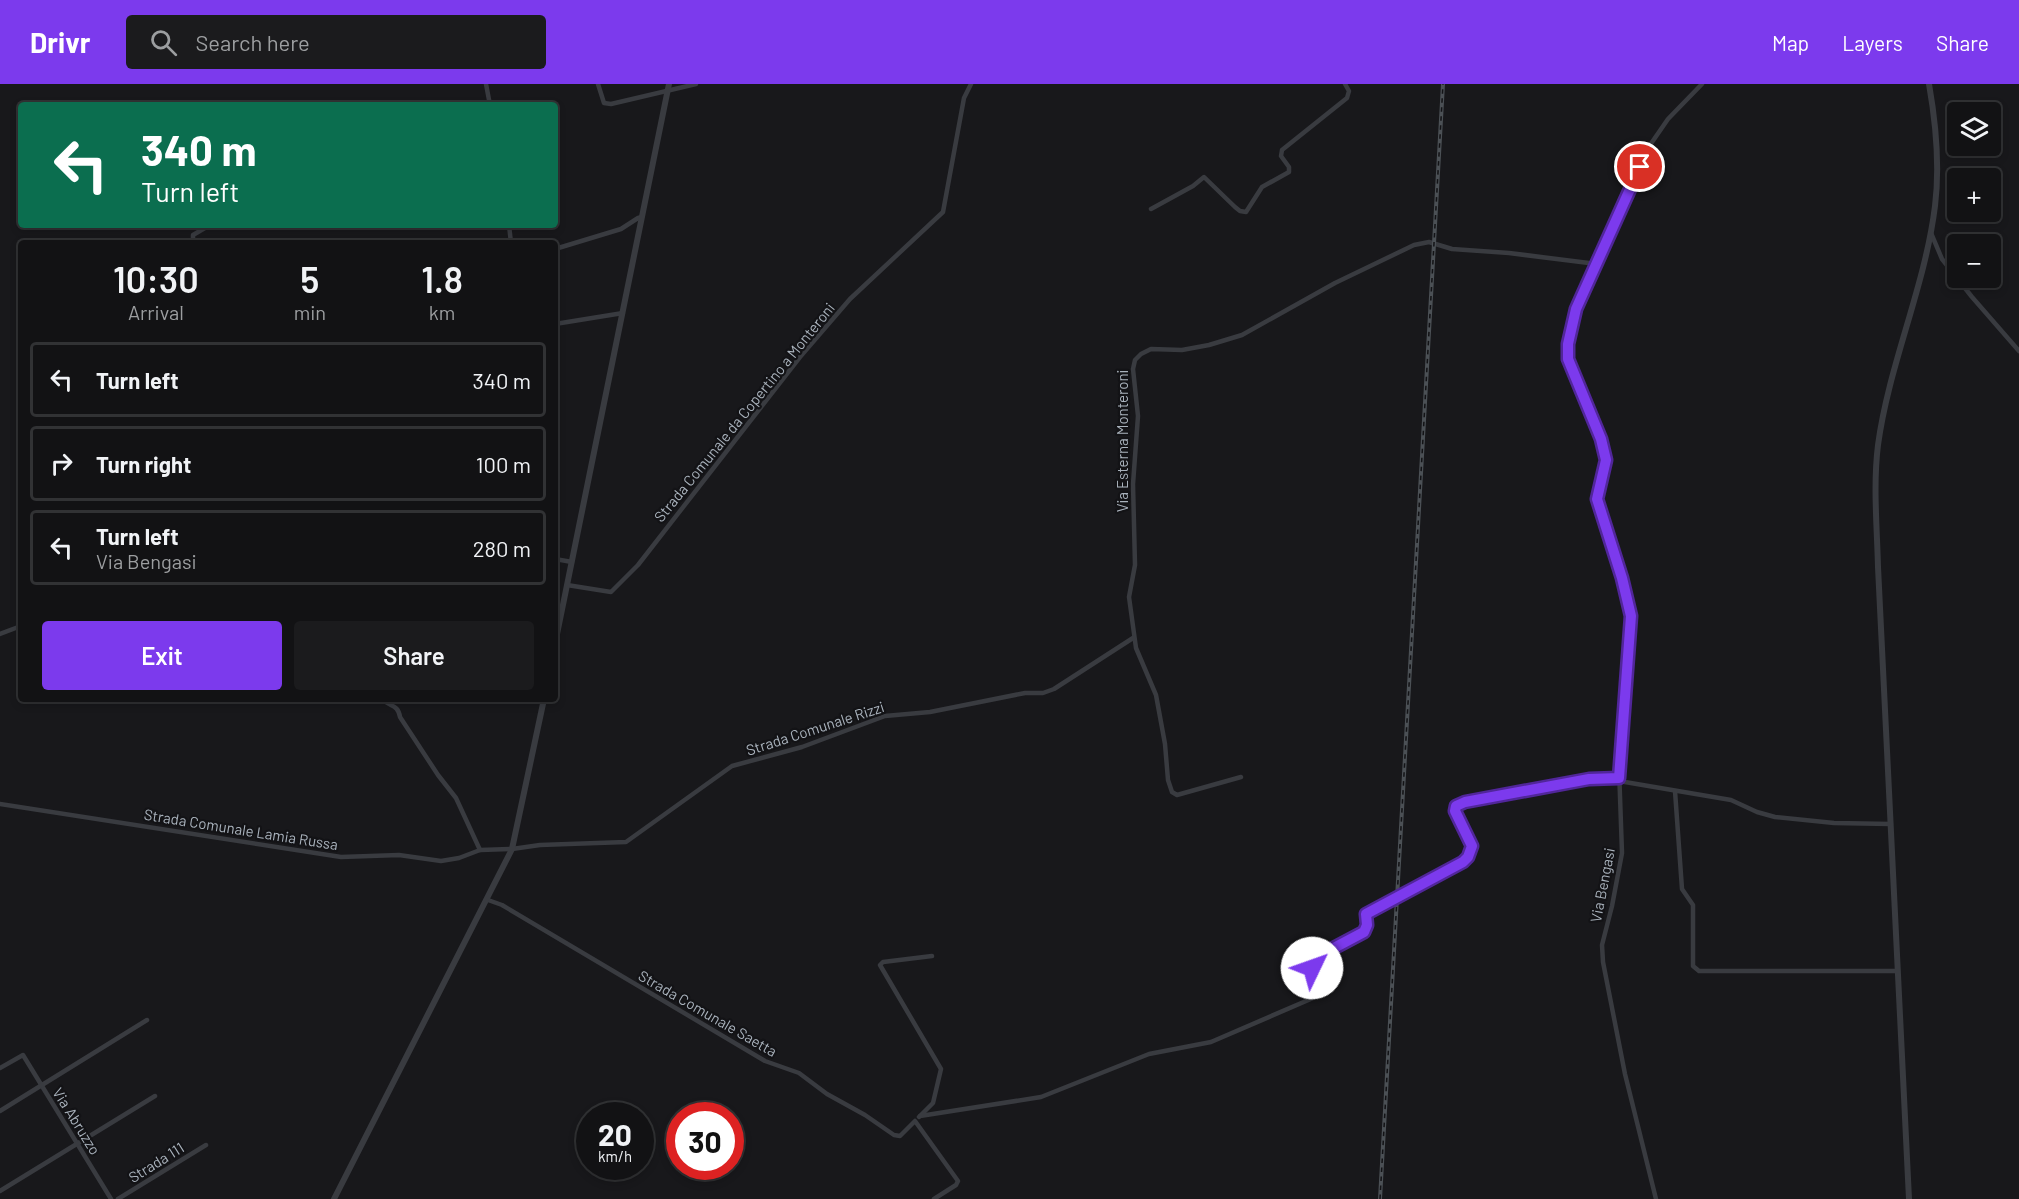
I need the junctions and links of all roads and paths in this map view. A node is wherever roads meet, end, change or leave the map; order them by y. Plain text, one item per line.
1 (486, 84) edge
2 (598, 84) edge
3 (696, 84) edge
4 (971, 84) edge
5 (1345, 84) edge
6 (1702, 84) edge
7 (1929, 84) edge
8 (669, 87) edge
9 (489, 102) edge
10 (1152, 209) dead end
11 (642, 217) junction
12 (205, 228) edge
13 (1930, 233) junction
14 (195, 240) edge
15 (558, 248) edge
16 (1597, 264) junction
17 (623, 313) junction
18 (558, 324) edge
19 (2019, 351) edge
20 (558, 560) edge
21 (572, 562) junction
22 (567, 585) junction
23 (18, 627) edge
24 (558, 629) edge
25 (0, 634) edge
26 (1133, 638) junction
27 (387, 702) edge
28 (543, 702) edge
29 (1241, 777) dead end
30 (1619, 779) junction
31 (1675, 791) junction
32 (0, 804) edge
33 (1891, 824) junction
34 (512, 849) junction
35 (480, 850) junction
36 (488, 900) junction
37 (932, 956) dead end
38 (1898, 971) junction
39 (147, 1020) dead end
40 (0, 1068) edge
41 (42, 1086) junction
42 (155, 1096) dead end
43 (0, 1111) edge
44 (920, 1116) junction
45 (915, 1121) junction
46 (78, 1144) junction
47 (206, 1144) dead end
48 (0, 1191) edge
49 (111, 1199) edge
50 (118, 1199) edge
51 (334, 1199) edge
52 (934, 1199) edge
53 (1656, 1199) edge
54 (1909, 1199) edge

1 - 9 street
2 - 8 street
3 - 8 street
4 - 22 street, Strada Comunale da Copertino a Monteroni
5 - 10 street
6 - 16 street, Via Bengasi
7 - 13 street
8 - 11 street
11 - 15 street
11 - 17 street
12 - 14 street
13 - 19 street
13 - 33 street
16 - 26 street, Via Esterna Monteroni
16 - 30 street, Via Bengasi
17 - 18 street
17 - 21 street
20 - 21 street
21 - 22 street
22 - 24 street
23 - 25 street
26 - 29 street, Via Esterna Monteroni
26 - 34 street, Strada Comunale Rizzi
27 - 35 street
28 - 34 street
30 - 31 street
30 - 44 street
30 - 53 street, Via Bengasi
31 - 33 street
31 - 38 street
32 - 35 street, Strada Comunale Lamia Russa
33 - 38 street
34 - 35 street, Strada Comunale Lamia Russa
34 - 36 street
36 - 45 street, Strada Comunale Saetta
36 - 51 street
37 - 44 street
38 - 54 street
39 - 41 street
40 - 41 street, Via Abruzzo
41 - 43 street
41 - 46 street, Via Abruzzo
42 - 46 street
44 - 45 street
45 - 52 street
46 - 48 street
46 - 49 street, Via Abruzzo
47 - 50 street, Strada 111

